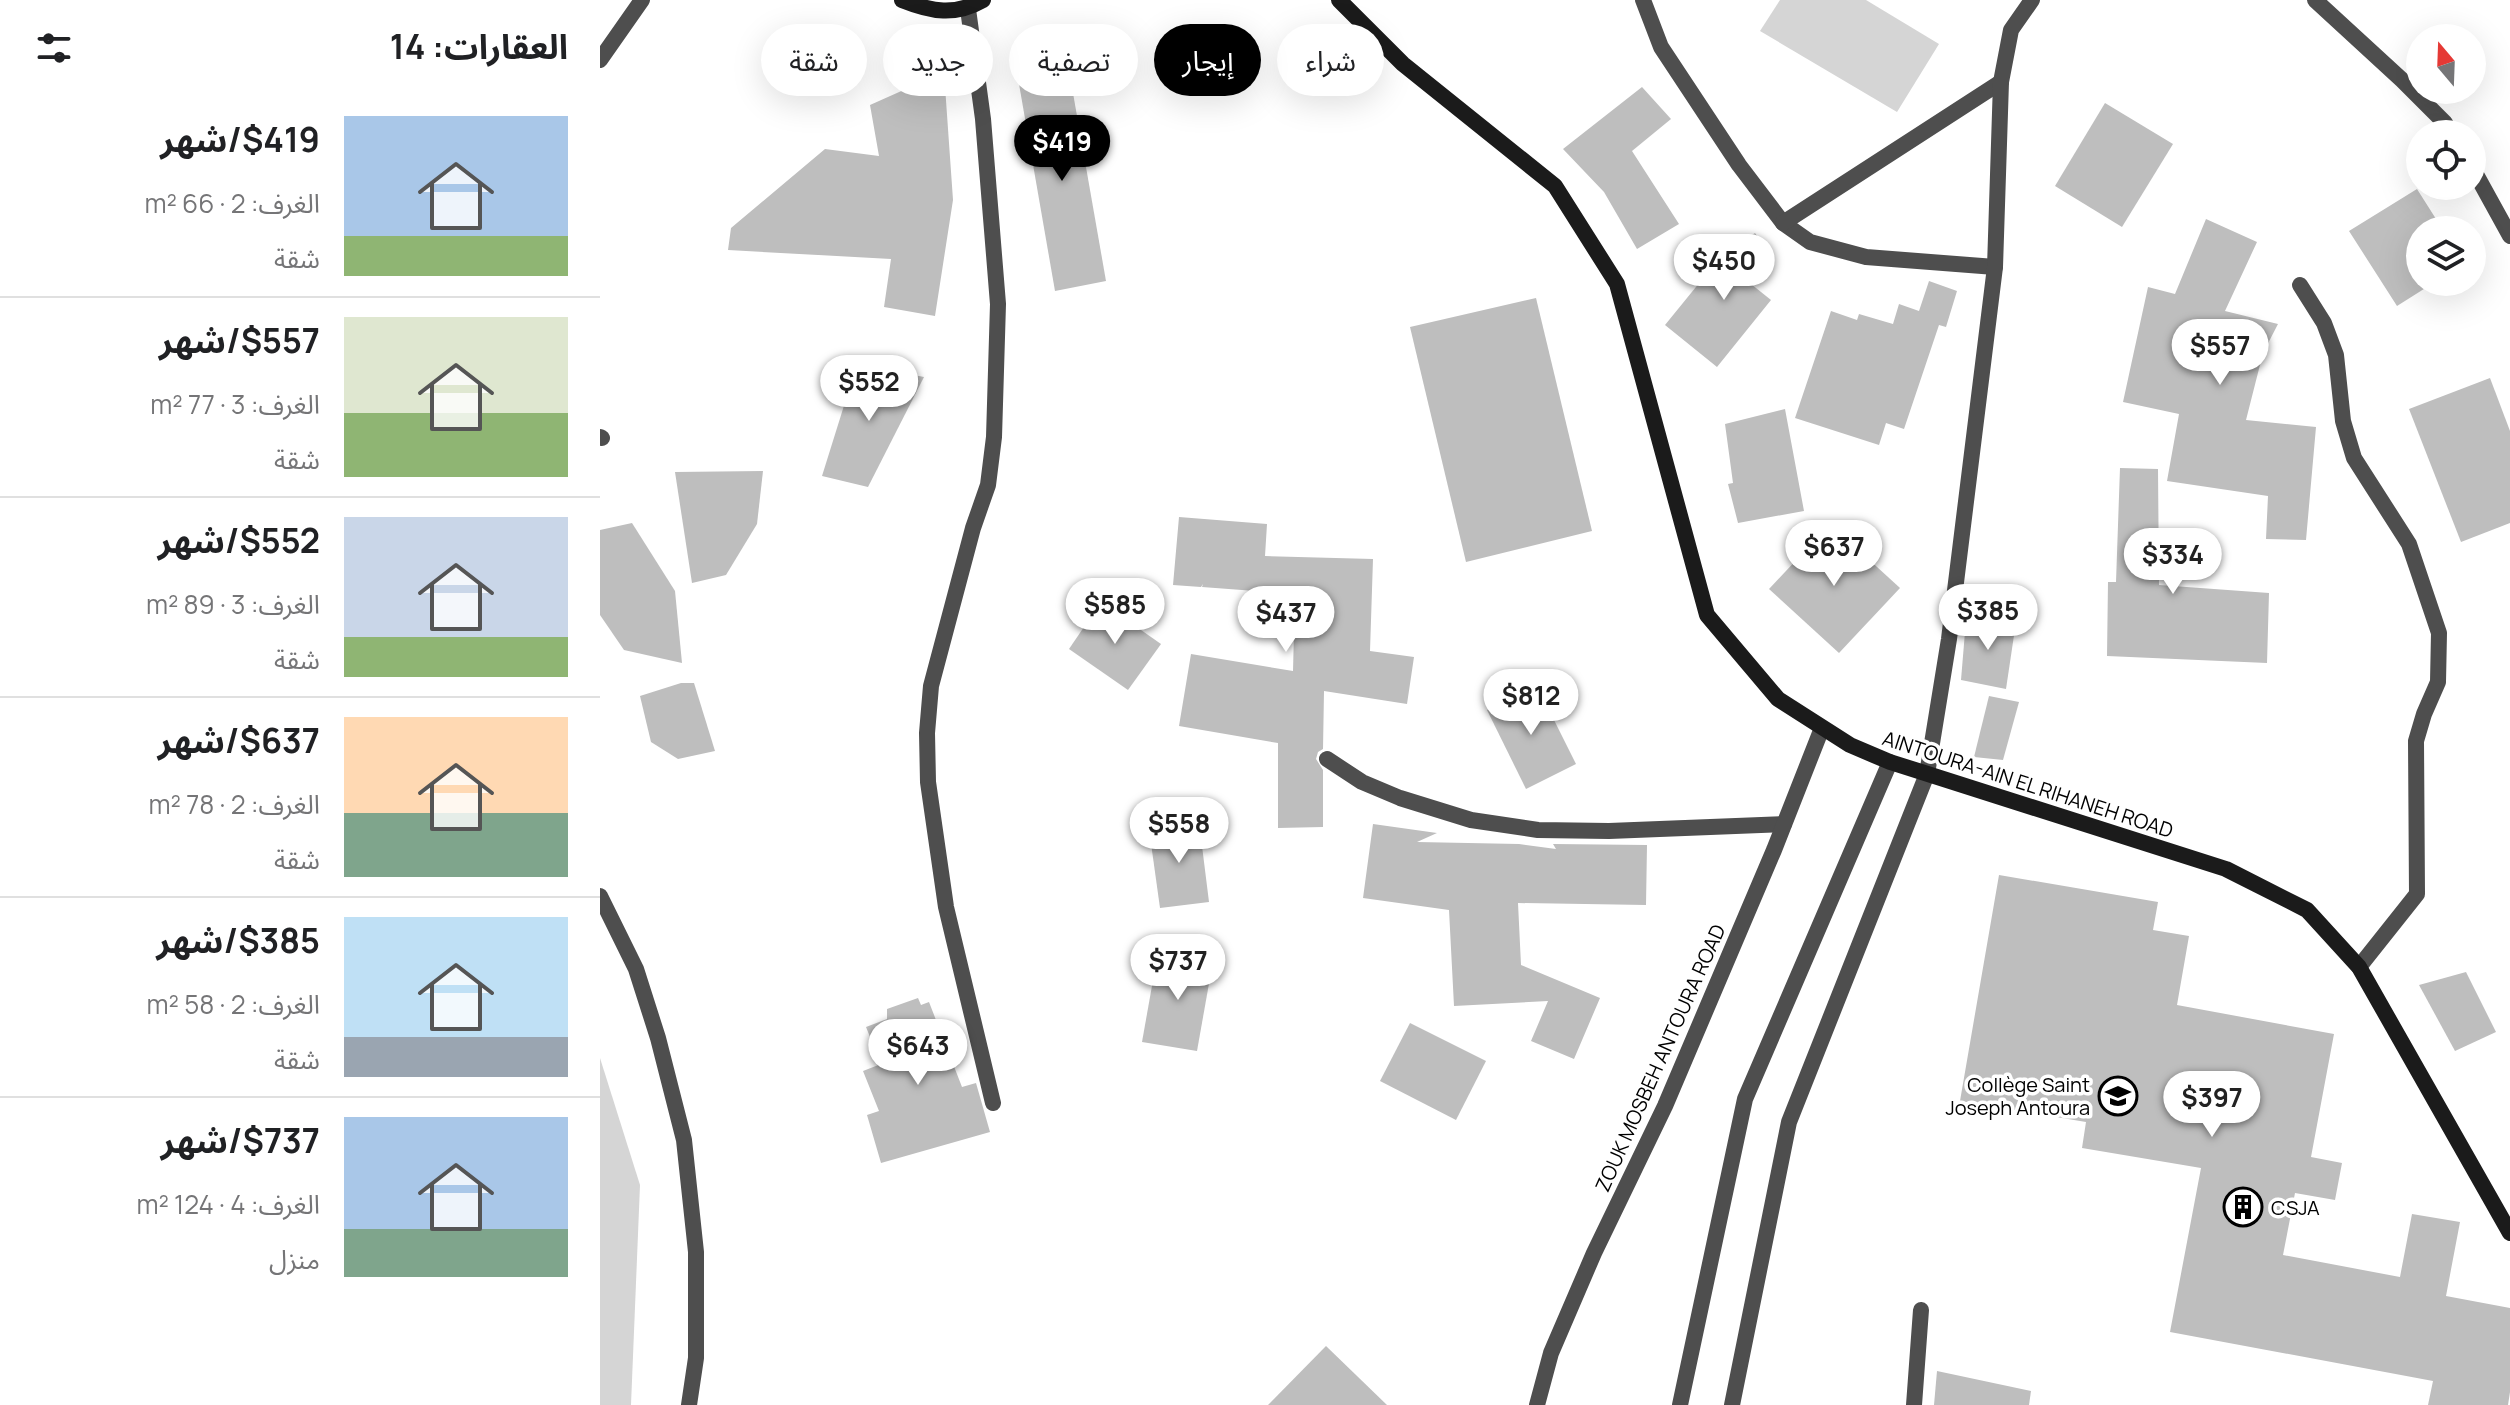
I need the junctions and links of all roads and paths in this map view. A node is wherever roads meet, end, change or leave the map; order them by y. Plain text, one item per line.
1 (642, 0) edge
2 (902, 0) edge
3 (983, 0) edge
4 (1339, 0) edge
5 (1643, 0) edge
6 (2032, 0) edge
7 (2315, 0) edge
8 (968, 9) junction
9 (600, 60) edge
10 (2001, 82) junction
11 (2442, 120) edge
12 (2486, 192) edge
13 (1783, 223) junction
14 (2510, 236) edge
15 (1995, 267) junction
16 (2300, 285) dead end
17 (1822, 728) junction
18 (1327, 759) dead end
19 (1890, 762) junction
20 (1927, 774) junction
21 (1784, 824) junction
22 (600, 896) edge
23 (2359, 967) junction
24 (993, 1103) dead end
25 (2510, 1233) edge
26 (1921, 1310) dead end
27 (689, 1405) edge
28 (1537, 1405) edge
29 (1680, 1405) edge
30 (1732, 1405) edge
31 (1914, 1405) edge

1 - 9 street
2 - 8 main road
3 - 8 main road
4 - 17 main road, AINTOURA-AIN EL RIHANEH ROAD
5 - 13 street
6 - 10 street
7 - 11 street
8 - 24 street
10 - 13 street
10 - 15 street
12 - 14 street
13 - 15 street
15 - 20 street
16 - 23 street
17 - 19 main road, AINTOURA-AIN EL RIHANEH ROAD
17 - 21 street, ZOUK MOSBEH ANTOURA ROAD
18 - 21 street
19 - 20 main road, AINTOURA-AIN EL RIHANEH ROAD
19 - 29 street
20 - 23 main road, AINTOURA-AIN EL RIHANEH ROAD
20 - 30 street
21 - 28 street, ZOUK MOSBEH ANTOURA ROAD
22 - 27 street
23 - 25 main road, AINTOURA-AIN EL RIHANEH ROAD
26 - 31 street

